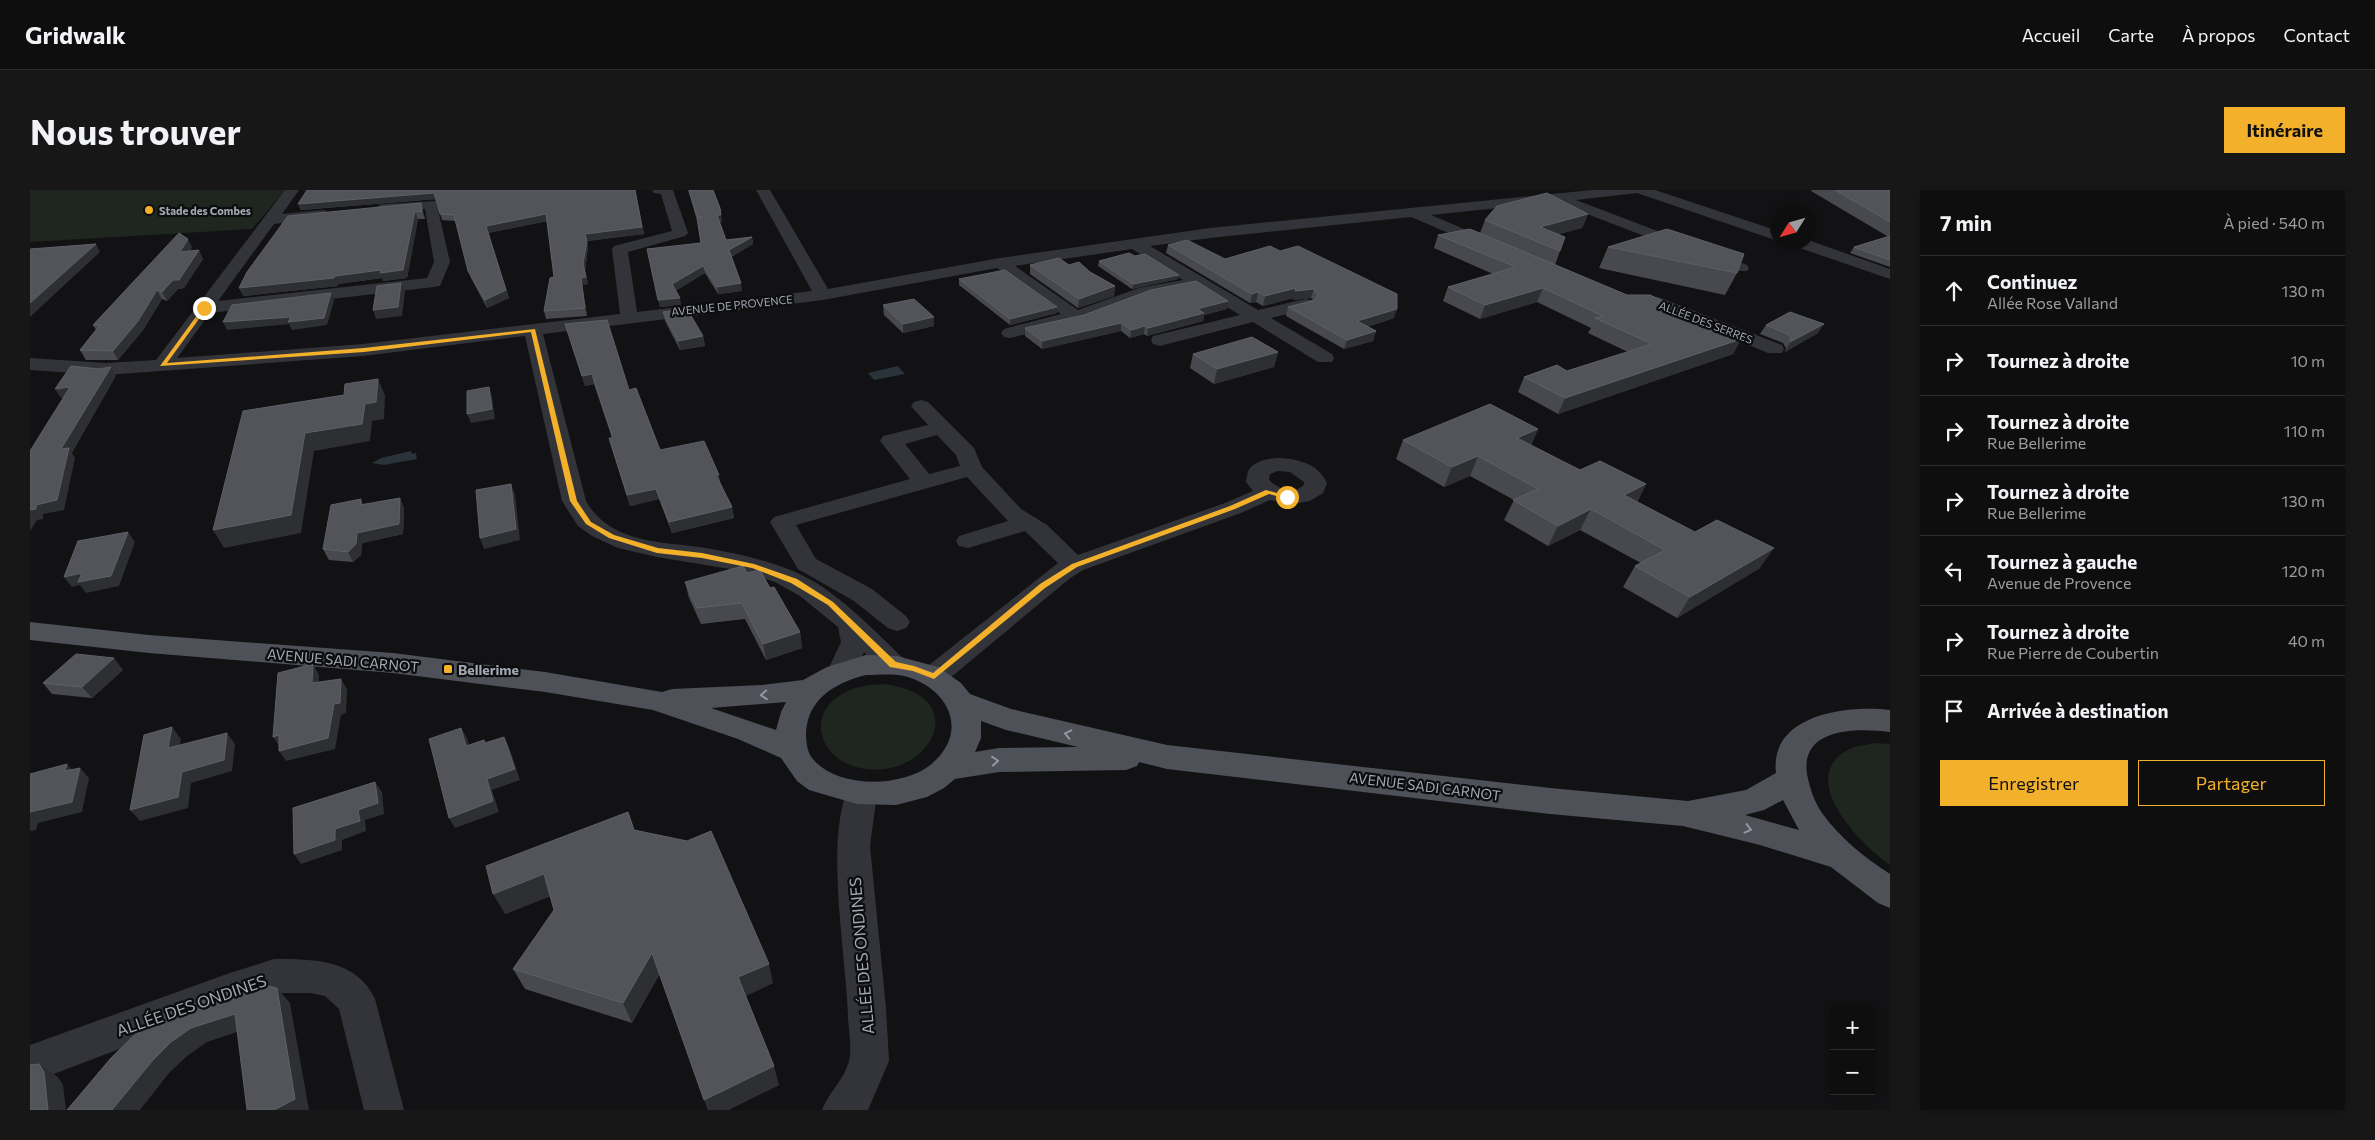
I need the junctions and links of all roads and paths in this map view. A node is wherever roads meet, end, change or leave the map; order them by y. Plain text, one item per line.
1 (292, 190) edge
2 (659, 190) edge
3 (763, 190) edge
4 (1634, 190) edge
5 (1641, 190) edge
6 (1555, 198) junction
7 (365, 210) edge
8 (337, 213) edge
9 (1414, 213) junction
10 (270, 220) junction
11 (1770, 233) edge
12 (1136, 244) junction
13 (1815, 248) edge
14 (1503, 251) edge
15 (1000, 263) junction
16 (1741, 268) edge
17 (1890, 274) edge
18 (1197, 282) junction
19 (1112, 285) edge
20 (823, 295) junction
21 (1132, 298) junction
22 (1618, 300) edge
23 (1305, 304) edge
24 (204, 308) junction
25 (1077, 316) junction
26 (629, 317) junction
27 (1254, 317) junction
28 (534, 330) junction
29 (1010, 333) dead end
30 (1160, 340) dead end
31 (1775, 348) dead end
32 (1325, 358) dead end
33 (30, 364) edge
34 (162, 365) junction
35 (921, 406) dead end
36 (941, 428) junction
37 (972, 468) junction
38 (924, 482) junction
39 (1269, 492) dead end
40 (1027, 523) junction
41 (968, 541) dead end
42 (1074, 565) junction
43 (897, 622) dead end
44 (851, 624) junction
45 (30, 631) edge
46 (893, 665) junction
47 (841, 672) junction
48 (934, 676) junction
49 (812, 689) junction
50 (654, 700) junction
51 (961, 702) junction
52 (1889, 720) edge
53 (792, 750) junction
54 (1167, 757) junction
55 (947, 768) junction
56 (1791, 780) junction
57 (861, 794) junction
58 (1683, 813) junction
59 (1843, 857) junction
60 (1890, 893) edge
61 (30, 1064) edge
62 (384, 1110) edge
63 (842, 1110) edge

1 - 10 street
2 - 26 street
3 - 20 street
4 - 6 street, AVENUE DE PROVENCE
5 - 11 street
6 - 9 street, AVENUE DE PROVENCE
6 - 16 street
7 - 24 street
8 - 10 street
9 - 12 street, AVENUE DE PROVENCE
9 - 14 street
10 - 24 street
12 - 15 street, AVENUE DE PROVENCE
12 - 18 street
13 - 17 street
15 - 20 street, AVENUE DE PROVENCE
15 - 25 street
18 - 21 street
18 - 27 street
19 - 21 street
20 - 26 street, AVENUE DE PROVENCE
21 - 25 street
22 - 31 street, ALLÉE DES SERRES
23 - 27 street
24 - 34 street
25 - 29 street
26 - 28 street, AVENUE DE PROVENCE
27 - 30 street
27 - 32 street
28 - 34 street, AVENUE DE PROVENCE
28 - 44 street
33 - 34 street, AVENUE DE PROVENCE
35 - 36 street
36 - 37 street
36 - 38 street
37 - 38 street
37 - 40 street
38 - 43 street
39 - 42 street
40 - 41 street
40 - 42 street
42 - 48 street
44 - 46 street
44 - 47 street
45 - 50 main road, AVENUE SADI CARNOT
46 - 47 main road
46 - 48 main road
47 - 49 main road
48 - 51 main road
49 -> 50 main road, AVENUE SADI CARNOT
49 - 53 main road
50 - 53 main road, AVENUE SADI CARNOT
54 -> 51 main road, AVENUE SADI CARNOT
51 - 55 main road
52 - 56 main road
53 - 57 main road
55 -> 54 main road, AVENUE SADI CARNOT
54 - 58 main road, AVENUE SADI CARNOT
55 - 57 main road
56 - 58 main road, AVENUE SADI CARNOT
56 - 59 main road
57 - 63 street, ALLÉE DES ONDINES
58 -> 59 main road, AVENUE SADI CARNOT
59 - 60 main road
61 - 62 street, ALLÉE DES ONDINES

